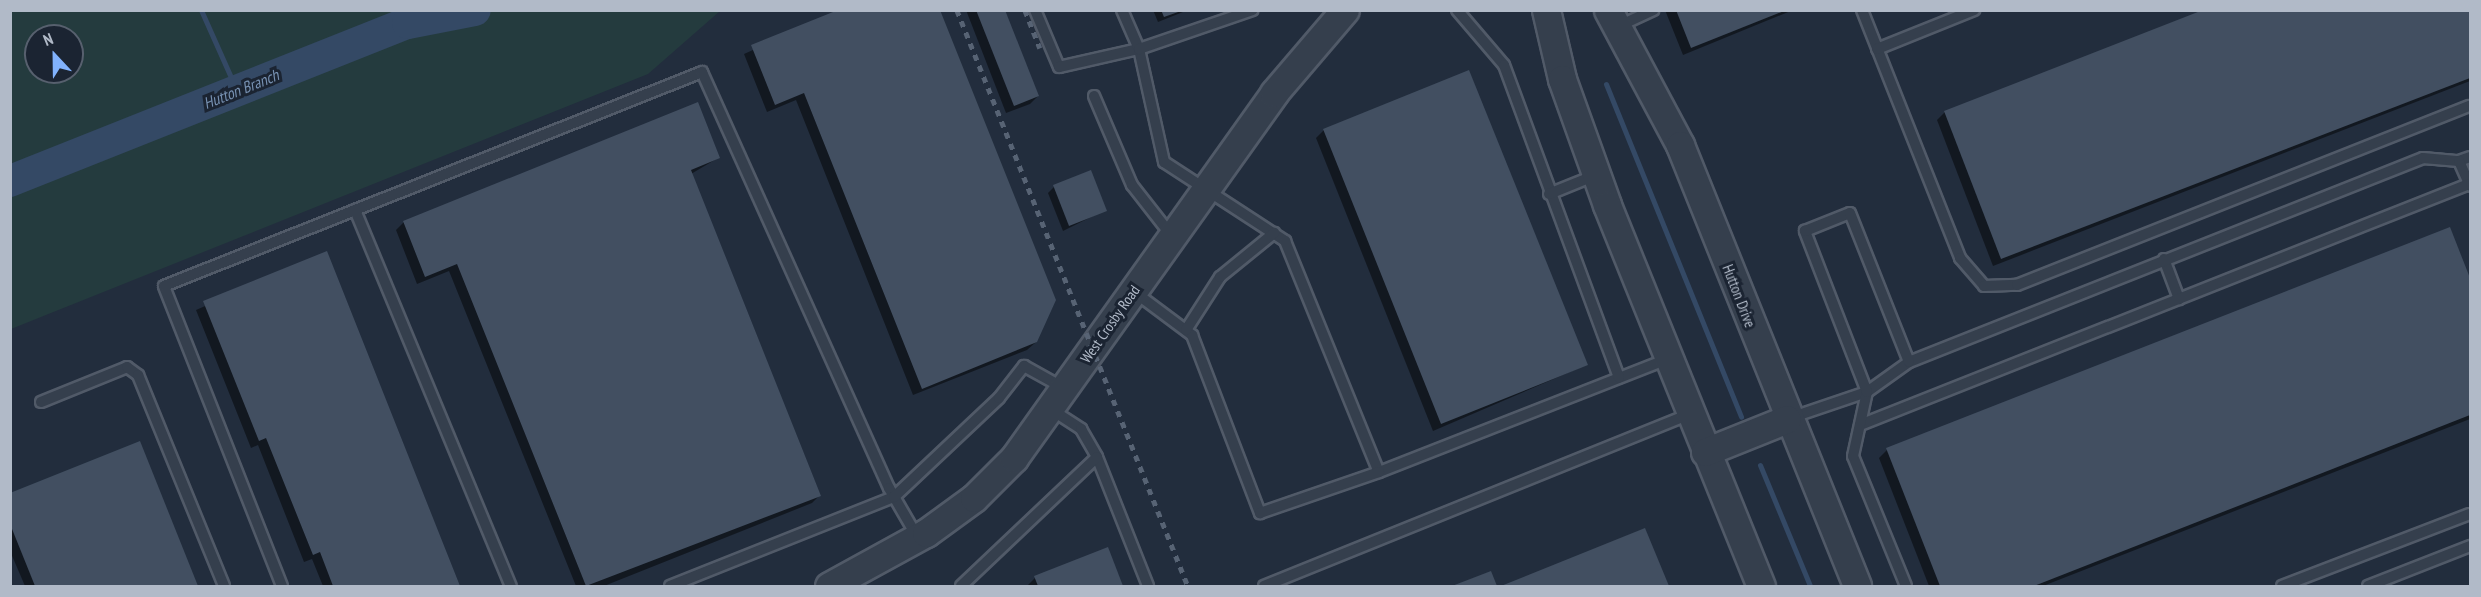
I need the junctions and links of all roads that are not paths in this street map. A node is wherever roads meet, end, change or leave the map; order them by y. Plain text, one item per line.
1 (1035, 10) edge
2 (1122, 10) edge
3 (1253, 10) edge
4 (1345, 10) edge
5 (1457, 10) edge
6 (1546, 10) edge
7 (1654, 10) edge
8 (1862, 10) edge
9 (1974, 10) edge
10 (1613, 18) edge
11 (1139, 49) junction
12 (1877, 49) junction
13 (1094, 96) dead end
14 (2470, 106) edge
15 (2470, 157) edge
16 (2459, 161) junction
17 (1596, 175) junction
18 (2470, 185) edge
19 (1206, 187) junction
20 (1549, 194) junction
21 (355, 210) junction
22 (1274, 233) junction
23 (1172, 235) junction
24 (2164, 260) junction
25 (1133, 290) junction
26 (2179, 299) junction
27 (1186, 330) junction
28 (1668, 359) junction
29 (1909, 362) junction
30 (1618, 378) junction
31 (1867, 392) junction
32 (1059, 400) junction
33 (41, 402) dead end
34 (1690, 414) junction
35 (1787, 419) junction
36 (1860, 425) junction
37 (1705, 452) junction
38 (1097, 457) junction
39 (1379, 472) junction
40 (894, 497) junction
41 (2470, 514) edge
42 (918, 538) junction
43 (2470, 546) edge
44 (224, 586) edge
45 (282, 586) edge
46 (511, 586) edge
47 (669, 586) edge
48 (829, 586) edge
49 (961, 586) edge
50 (1148, 586) edge
51 (1264, 586) edge
52 (1761, 586) edge
53 (1857, 586) edge
54 (1906, 586) edge
55 (2282, 586) edge
56 (2368, 586) edge

1 - 11 lane
2 - 11 lane
3 - 11 lane
4 - 19 street, West Crosby Road
5 - 20 lane
6 - 17 street
7 - 10 lane
8 - 12 lane
9 - 12 lane
10 - 35 street, Hutton Drive
11 - 19 lane
12 - 14 lane
13 - 23 lane
15 - 16 lane
16 - 18 lane
16 - 24 lane
17 - 20 lane
17 - 28 street
18 - 26 lane
19 - 22 lane
19 - 23 street, West Crosby Road
20 - 30 lane
21 - 40 lane
21 - 45 lane
21 - 46 lane
22 - 27 lane
22 - 39 lane
23 - 25 street, West Crosby Road
24 - 26 lane
24 - 29 lane
25 - 27 lane
25 - 32 street, West Crosby Road
26 - 36 lane
27 - 39 lane
28 - 30 lane
28 - 34 street
29 - 31 lane
29 - 31 lane
30 - 39 lane
31 - 35 lane
31 - 36 lane
32 - 38 lane
32 - 40 lane
32 - 42 street, West Crosby Road
33 - 44 lane
34 - 37 street
34 - 51 lane
35 - 37 street
35 - 53 street, Hutton Drive
36 - 54 lane
37 - 52 street
38 - 49 lane
38 - 50 lane
40 - 42 lane
40 - 47 lane
41 - 55 lane
42 - 48 street, West Crosby Road
43 - 56 lane

